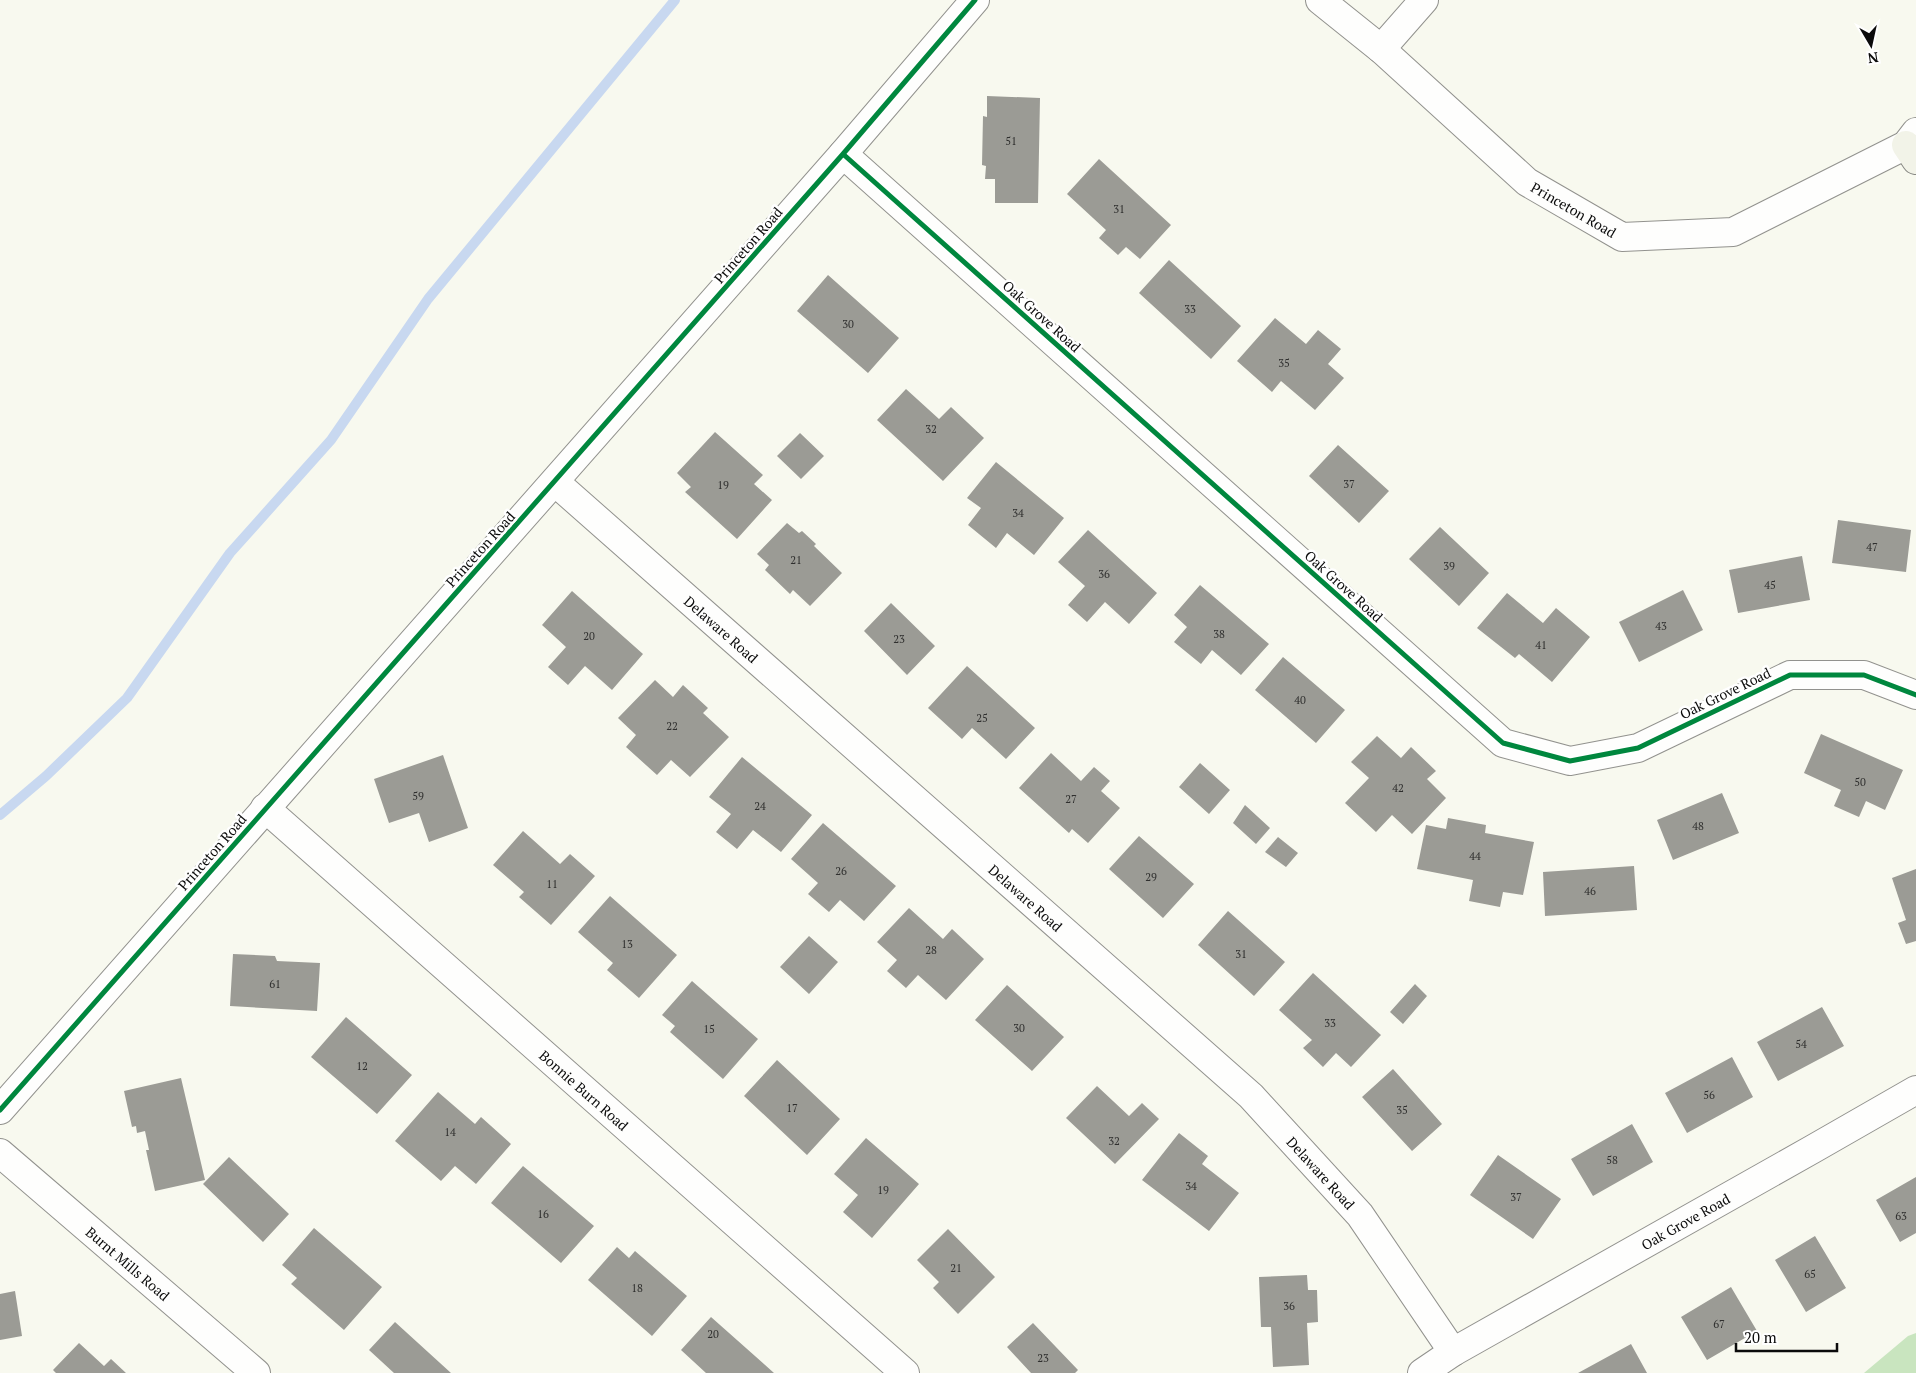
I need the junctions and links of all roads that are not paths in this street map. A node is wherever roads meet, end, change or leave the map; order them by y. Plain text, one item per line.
1 (975, 0) edge
2 (1320, 0) edge
3 (1424, 0) edge
4 (1381, 49) junction
5 (1913, 146) edge
6 (843, 154) junction
7 (555, 482) junction
8 (1916, 695) edge
9 (265, 808) junction
10 (1916, 1090) edge
11 (0, 1110) edge
12 (0, 1154) edge
13 (1453, 1352) junction
14 (256, 1373) edge
15 (905, 1373) edge
16 (1422, 1373) edge

1 - 6 street, Princeton Road
2 - 4 street, Princeton Road
3 - 4 street
4 - 5 street, Princeton Road
6 - 7 street, Princeton Road
6 - 8 street, Oak Grove Road
7 - 9 street, Princeton Road
7 - 13 street, Delaware Road
9 - 11 street, Princeton Road
9 - 15 street, Bonnie Burn Road
10 - 13 street, Oak Grove Road
12 - 14 street, Burnt Mills Road
13 - 16 street

